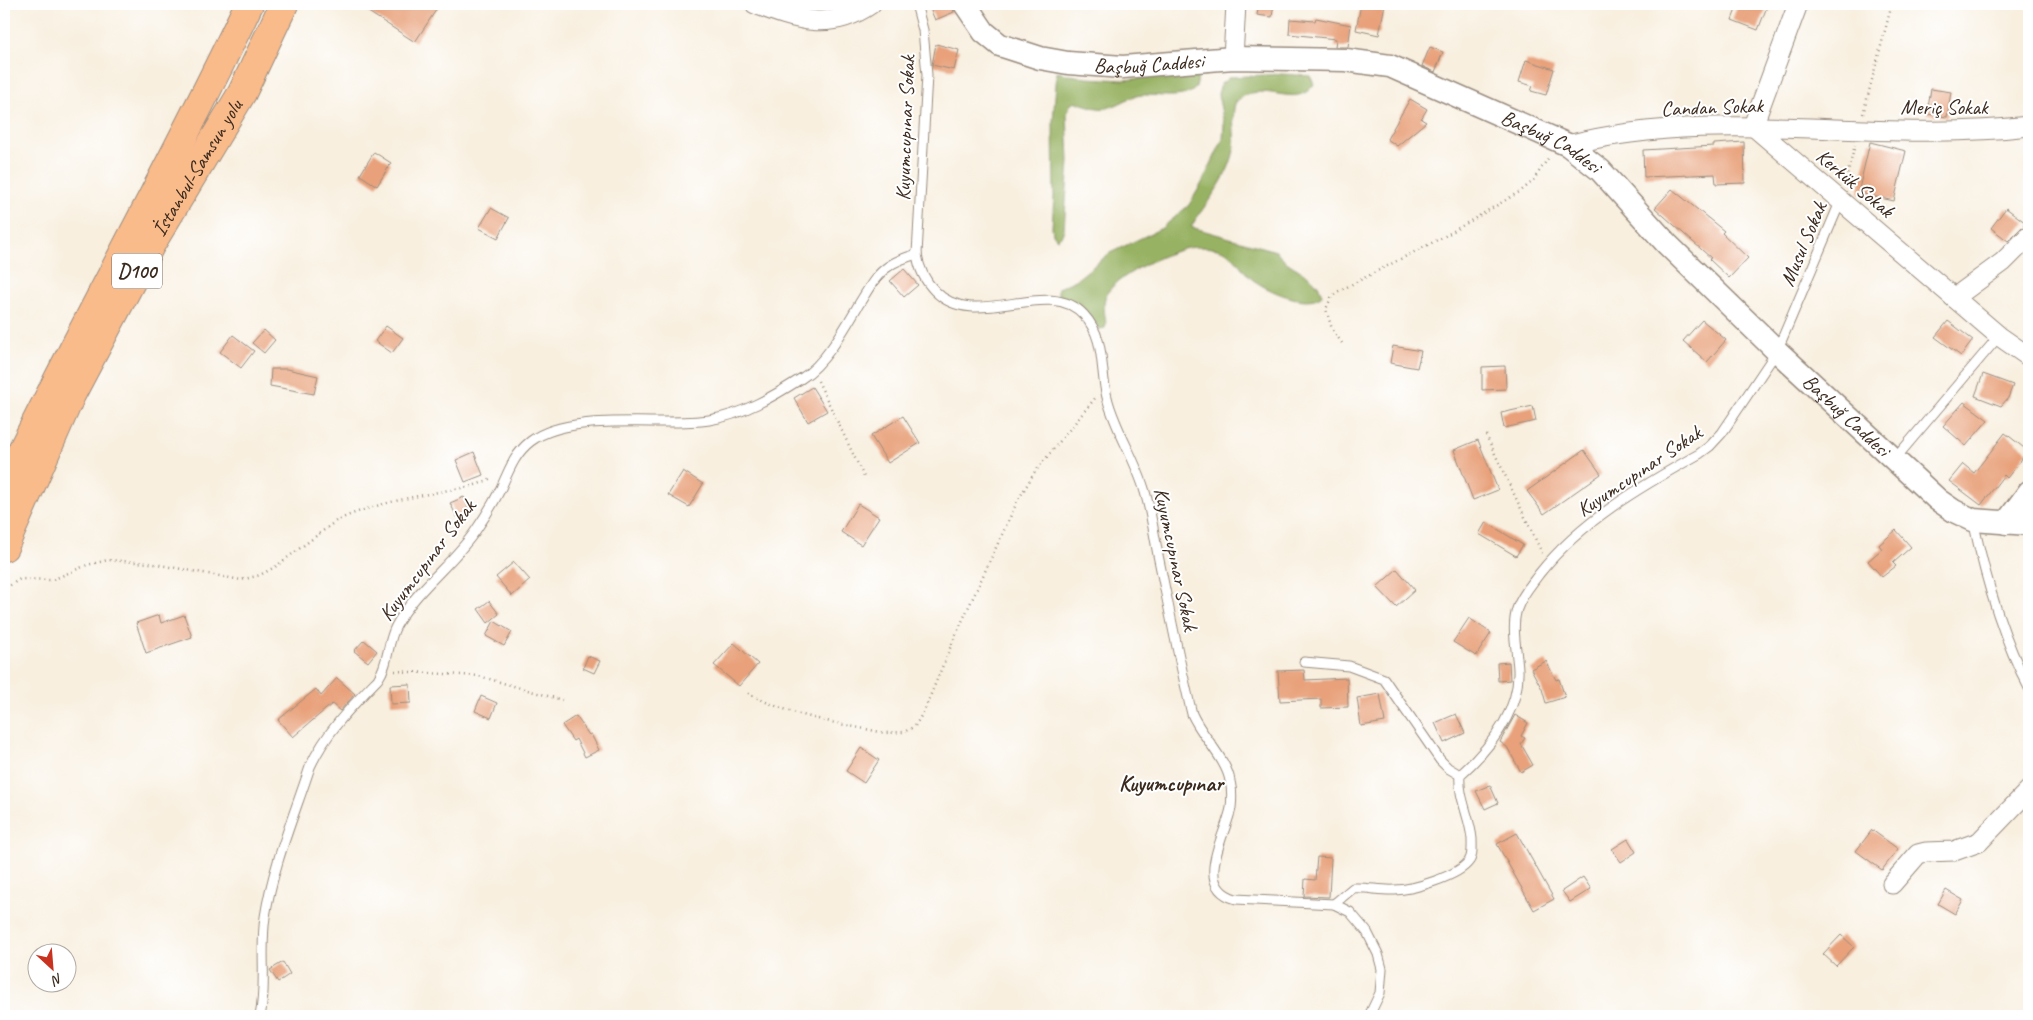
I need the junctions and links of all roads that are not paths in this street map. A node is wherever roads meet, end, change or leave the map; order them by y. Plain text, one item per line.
1 (249, 4) edge
2 (284, 4) edge
3 (755, 4) edge
4 (871, 4) edge
5 (916, 4) edge
6 (965, 4) edge
7 (1236, 4) edge
8 (1798, 4) edge
9 (1233, 58) junction
10 (1753, 126) junction
11 (2029, 126) edge
12 (1859, 128) joint
13 (1564, 143) junction
14 (1841, 200) junction
15 (2029, 236) edge
16 (917, 254) junction
17 (1954, 298) junction
18 (1999, 336) junction
19 (1776, 351) junction
20 (2029, 357) edge
21 (1894, 460) junction
22 (4, 487) edge
23 (2029, 492) edge
24 (1973, 520) junction
25 (2006, 523) junction
26 (2029, 524) edge
27 (4, 547) edge
28 (1304, 662) dead end
29 (2029, 688) edge
30 (1460, 775) junction
31 (2029, 790) edge
32 (1892, 884) dead end
33 (1334, 904) junction
34 (260, 1016) edge
35 (1369, 1016) edge

1 - 22 highway, İstanbul-Samsun yolu / D100
2 - 27 highway, İstanbul-Samsun yolu / D100
3 - 4 street
5 - 16 lane, Kuyumcupınar Sokak
6 - 9 street, Başbuğ Caddesi
7 - 9 street
8 - 10 street
9 - 13 street, Başbuğ Caddesi
10 - 12 street, Candan Sokak
10 - 13 street, Candan Sokak
10 - 14 street, Kerkük Sokak
11 - 12 street, Meriç Sokak
13 - 19 street, Başbuğ Caddesi
14 - 17 street, Kerkük Sokak
14 - 19 lane, Musul Sokak
15 - 17 street
16 - 33 lane, Kuyumcupınar Sokak
16 - 34 lane, Kuyumcupınar Sokak
17 - 18 street, Kerkük Sokak
18 - 20 street, Kerkük Sokak
18 - 21 lane
19 - 21 street, Başbuğ Caddesi
19 - 30 lane, Kuyumcupınar Sokak
21 - 24 street, Başbuğ Caddesi
23 - 25 street
24 - 25 street, Başbuğ Caddesi
24 - 29 lane
25 - 26 street, Başbuğ Caddesi
28 - 30 lane
30 - 33 lane
31 - 32 street
33 - 35 lane, Kuyumcupınar Sokak

